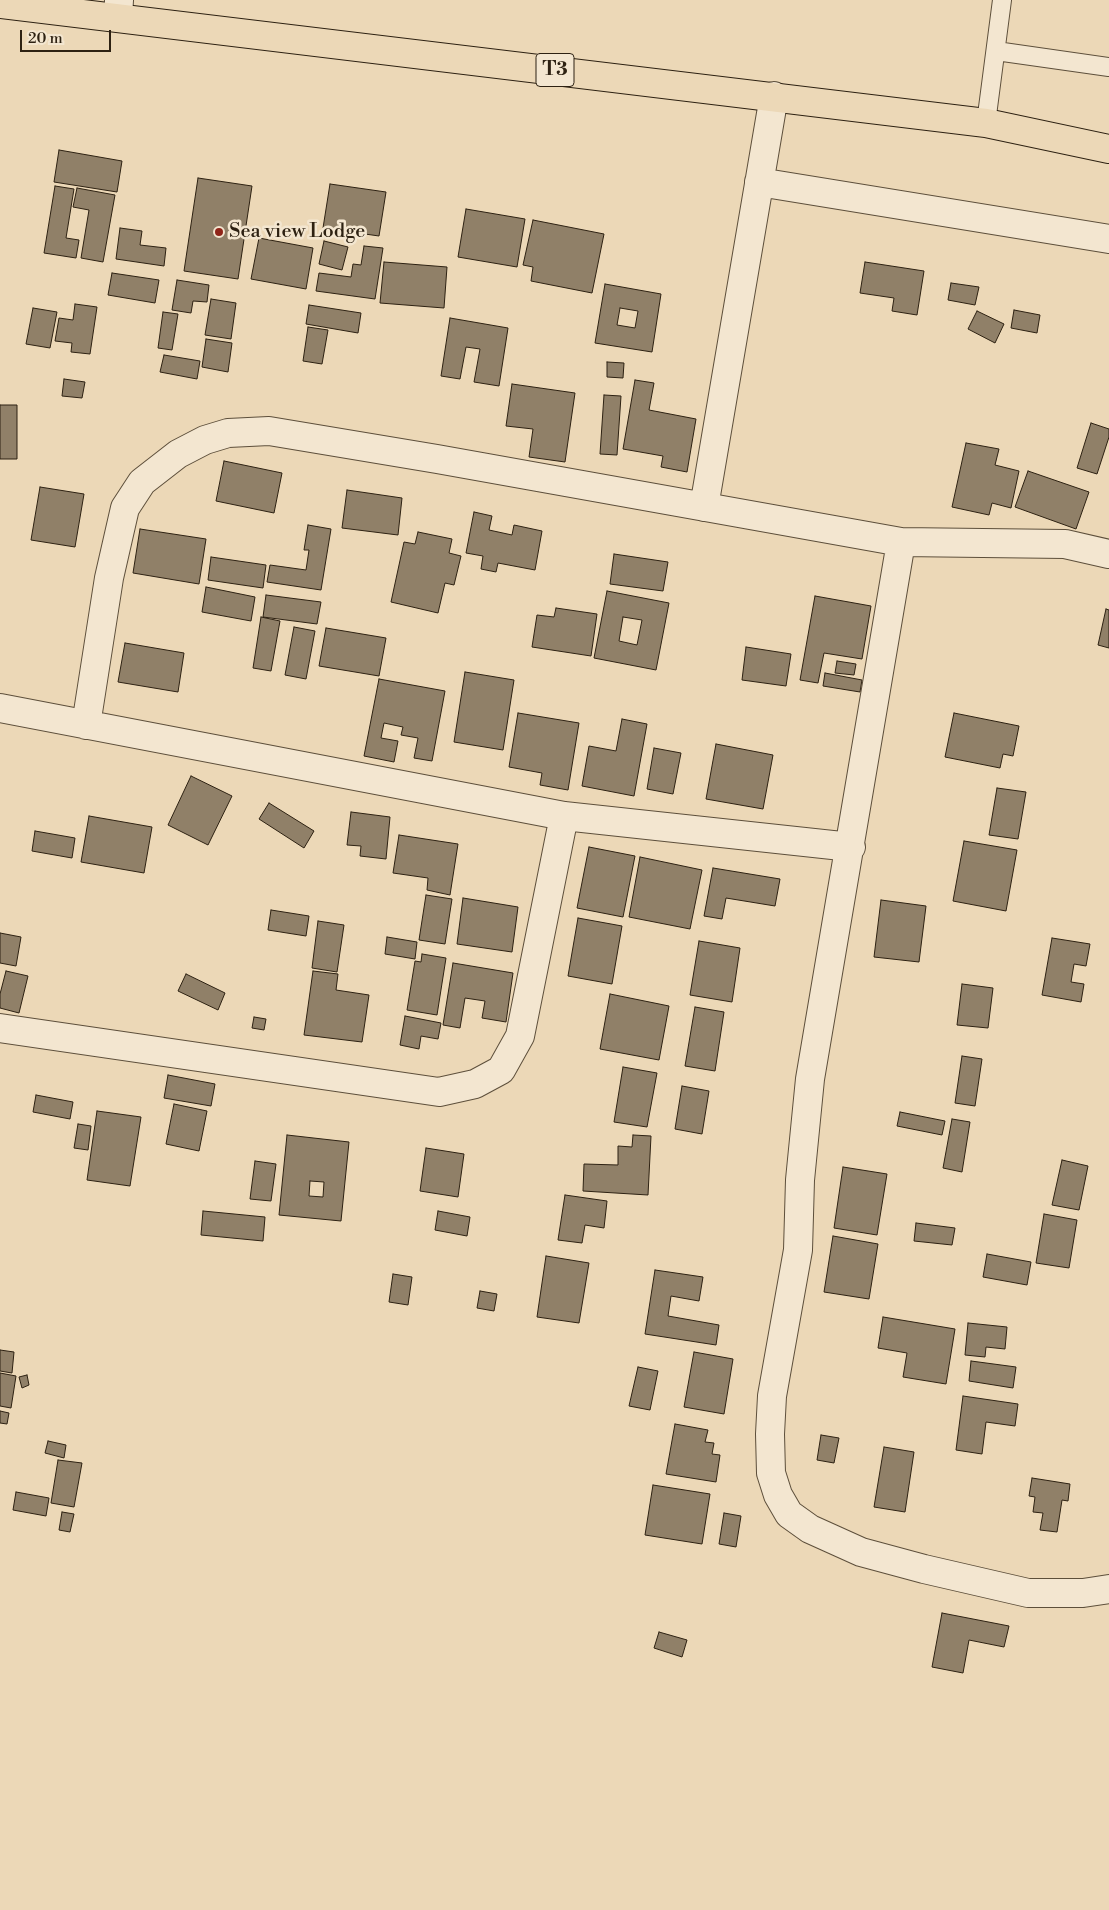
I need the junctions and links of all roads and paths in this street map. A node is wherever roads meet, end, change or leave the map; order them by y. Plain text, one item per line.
1 (1002, 0) edge
2 (0, 4) edge
3 (118, 9) edge
4 (996, 51) junction
5 (1109, 67) edge
6 (774, 96) junction
7 (986, 123) junction
8 (1109, 149) edge
9 (759, 182) junction
10 (1109, 239) edge
11 (704, 507) junction
12 (901, 542) junction
13 (1109, 554) edge
14 (0, 708) edge
15 (86, 725) junction
16 (564, 816) junction
17 (851, 847) junction
18 (0, 1028) edge
19 (1109, 1589) edge

1 - 4 lane
2 - 3 highway, T3
3 - 6 highway, T3
4 - 5 lane
4 - 7 lane
6 - 7 highway, T3
6 - 9 street
7 - 8 highway, T3
9 - 10 street
9 - 11 street
11 - 12 street
11 - 15 street
12 - 13 street
12 - 17 street
14 - 15 street
15 - 16 street
16 - 17 street
16 - 18 street
17 - 19 street

